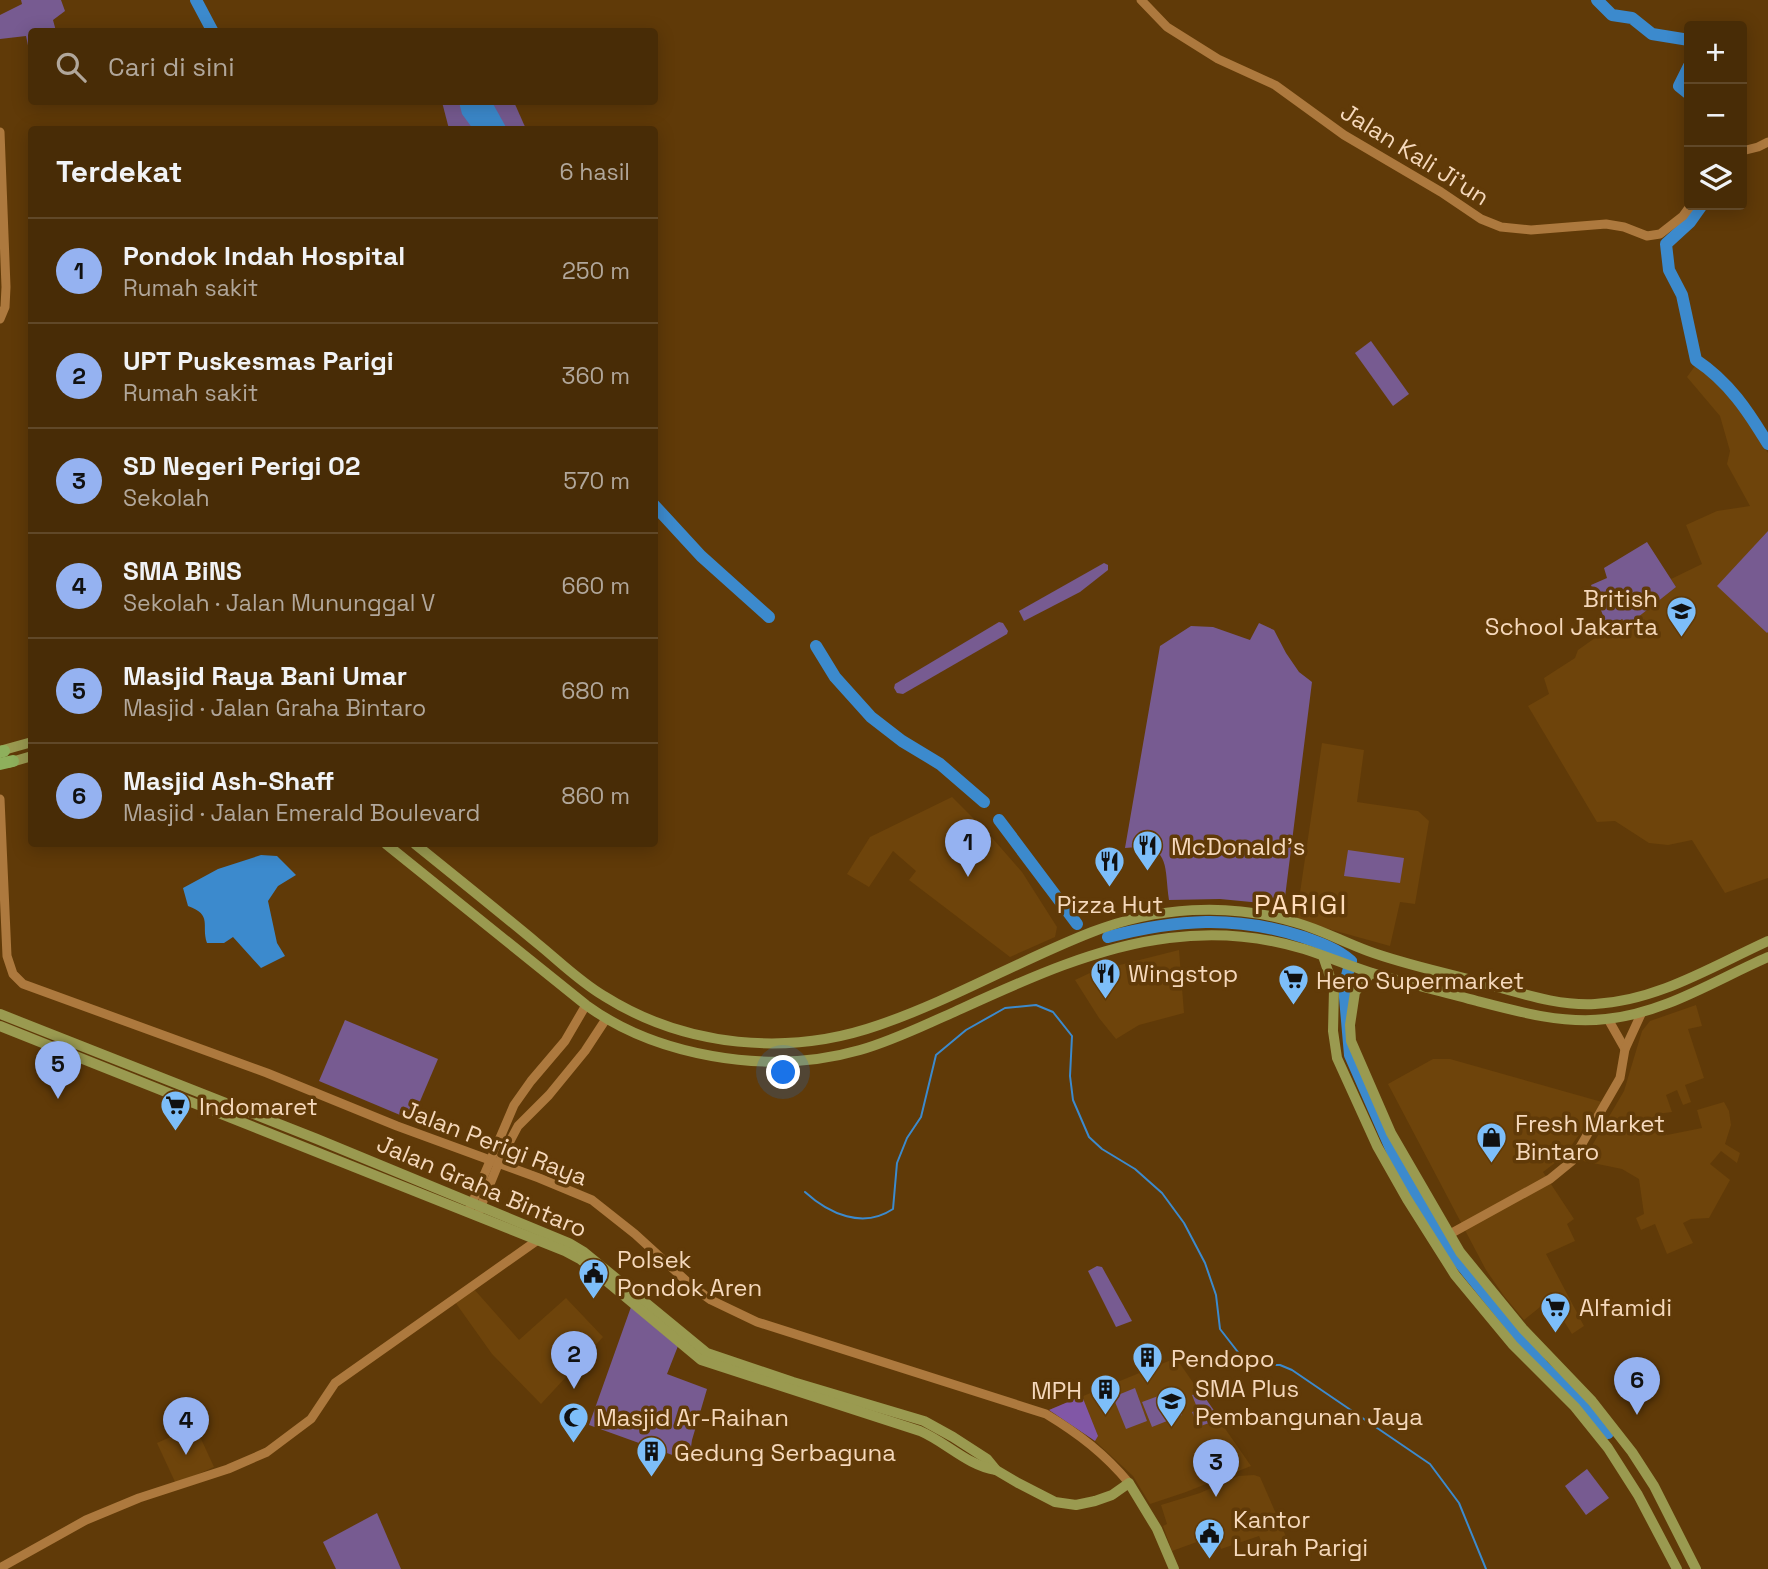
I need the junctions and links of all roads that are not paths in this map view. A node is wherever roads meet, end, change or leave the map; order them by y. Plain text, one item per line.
1 (1141, 0) edge
2 (0, 132) edge
3 (1768, 142) edge
4 (1747, 150) edge
5 (1688, 210) edge
6 (0, 319) edge
7 (28, 743) edge
8 (1, 751) edge
9 (28, 757) edge
10 (13, 761) joint
11 (0, 766) edge
12 (0, 799) edge
13 (390, 847) edge
14 (419, 847) edge
15 (1104, 927) junction
16 (1768, 942) edge
17 (1113, 950) junction
18 (1323, 956) junction
19 (1768, 957) edge
20 (1366, 971) junction
21 (1486, 984) junction
22 (1336, 988) junction
23 (1505, 989) junction
24 (1353, 991) junction
25 (1479, 1001) junction
26 (586, 1005) junction
27 (1501, 1007) junction
28 (1642, 1012) junction
29 (0, 1014) edge
30 (606, 1019) junction
31 (1608, 1019) junction
32 (0, 1026) edge
33 (830, 1038) junction
34 (67, 1046) junction
35 (1625, 1049) junction
36 (833, 1056) junction
37 (1384, 1140) junction
38 (475, 1210) junction
39 (1450, 1234) junction
40 (543, 1236) junction
41 (1129, 1483) junction
42 (1137, 1494) junction
43 (1112, 1495) junction
44 (0, 1568) edge
45 (1174, 1569) edge
46 (1677, 1569) edge
47 (1696, 1569) edge

1 - 5 street, Jalan Kali Ji'un
2 - 6 street
3 - 4 street
7 - 8 main road
9 - 10 main road
10 - 11 highway
12 - 41 street, Jalan Perigi Raya
13 - 26 main road
14 - 33 main road
15 - 17 main road
15 - 21 main road
15 - 33 main road
16 - 23 main road
17 - 18 main road
17 - 36 main road
18 - 20 main road
18 - 22 main road
19 - 28 main road
20 - 24 main road
20 - 25 main road
21 - 23 main road
21 - 25 main road
22 - 24 main road
22 - 37 main road
23 - 27 main road
24 - 37 main road
25 - 27 main road
26 - 30 main road
26 - 38 street
27 - 31 main road
28 - 31 main road
28 - 35 street
29 - 34 main road, Jalan Graha Bintaro
30 - 36 main road
30 - 38 street
31 - 35 street
32 - 34 main road, Jalan Graha Bintaro
33 - 36 main road
34 - 38 main road, Jalan Graha Bintaro
35 - 39 street
37 - 39 main road
37 - 46 main road
38 - 40 main road, Jalan Graha Bintaro
39 - 47 main road
40 - 43 main road, Jalan Graha Bintaro
40 - 44 street
41 - 42 main road
41 - 43 main road, Jalan Graha Bintaro
42 - 43 main road, Jalan Graha Bintaro
42 - 45 main road

